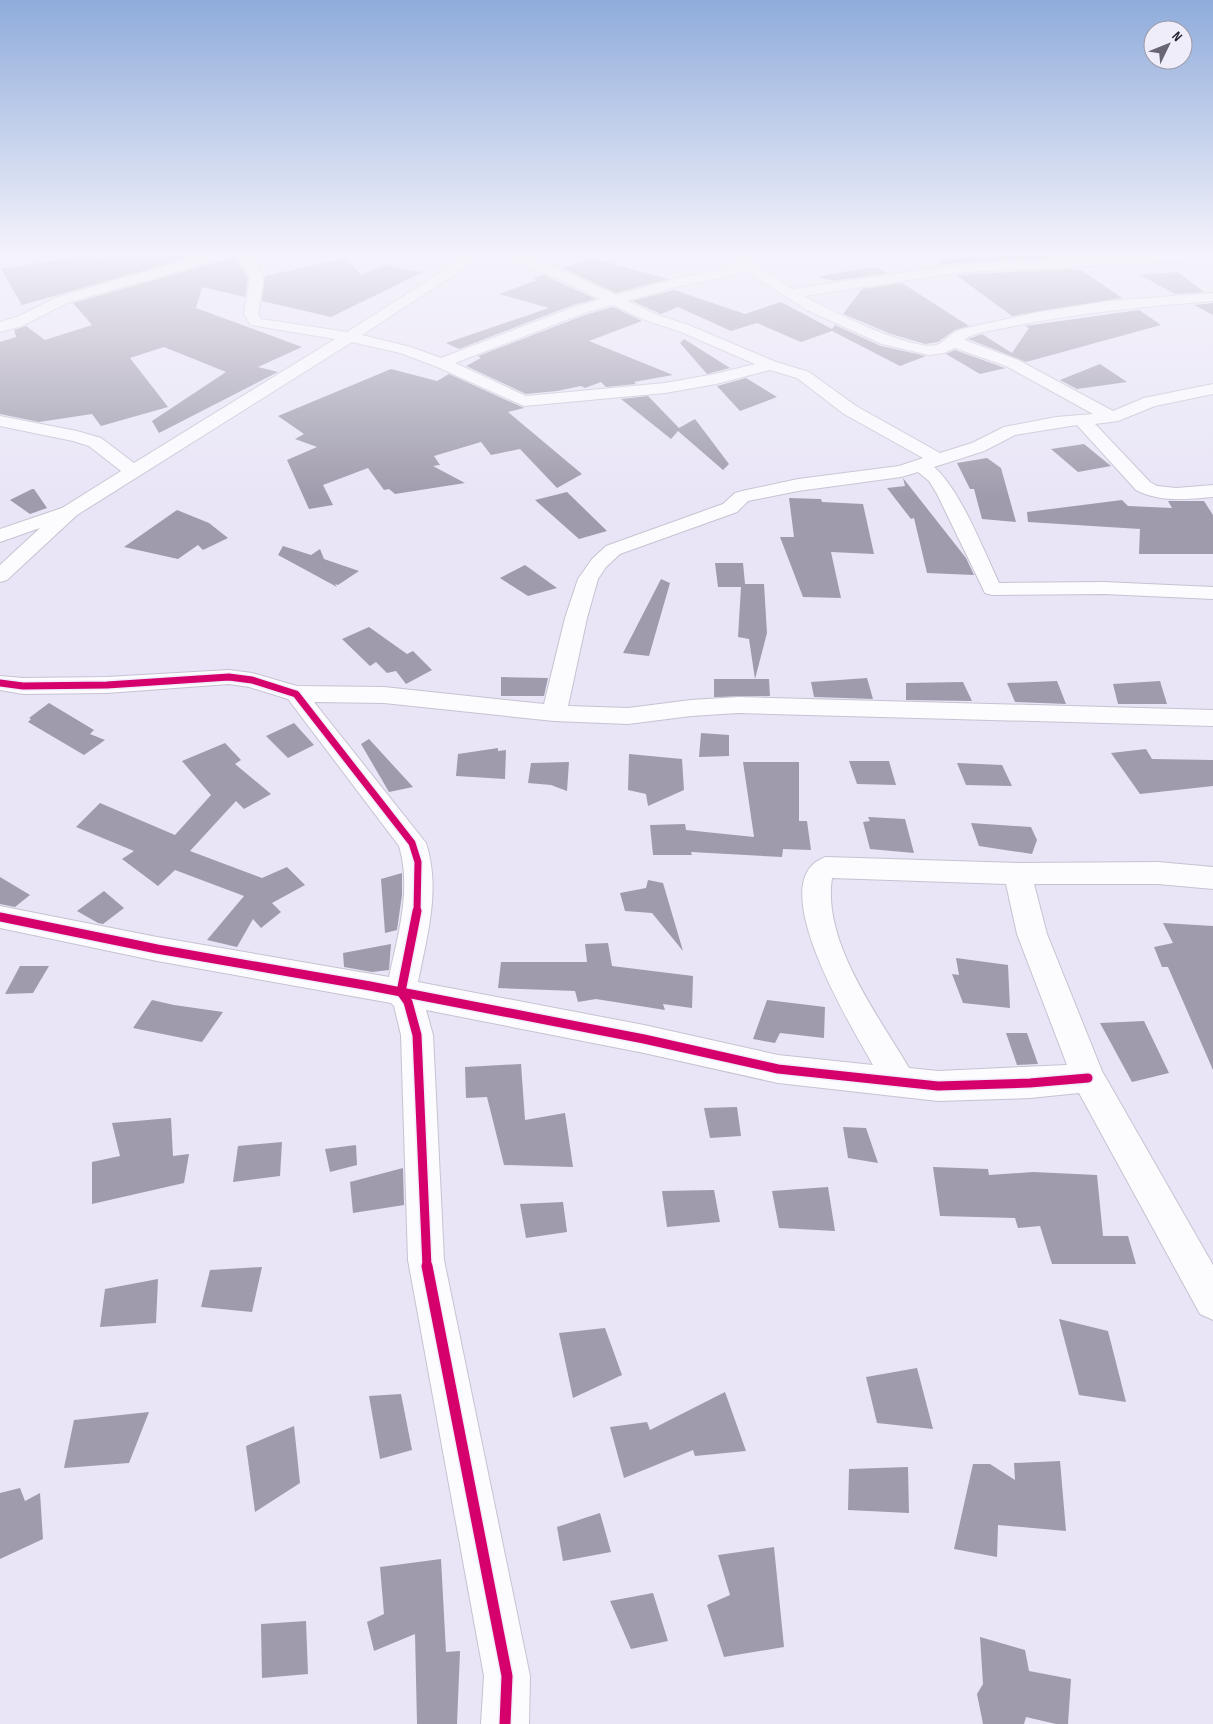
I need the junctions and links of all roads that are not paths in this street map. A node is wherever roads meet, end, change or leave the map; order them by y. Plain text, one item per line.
1 (339, 335) edge
2 (513, 335) edge
3 (703, 335) edge
4 (875, 335) edge
5 (960, 335) edge
6 (350, 337) junction
7 (954, 342) junction
8 (441, 363) junction
9 (770, 365) junction
10 (1213, 389) edge
11 (1112, 417) junction
12 (1082, 420) junction
13 (0, 421) edge
14 (940, 460) junction
15 (921, 465) junction
16 (134, 472) junction
17 (1213, 491) edge
18 (70, 511) junction
19 (0, 536) edge
20 (0, 576) edge
21 (1213, 593) edge
22 (0, 683) edge
23 (296, 694) junction
24 (554, 713) junction
25 (1213, 718) edge
26 (1018, 874) junction
27 (1213, 878) edge
28 (1, 920) edge
29 (402, 992) junction
30 (1088, 1078) junction
31 (899, 1082) junction
32 (1213, 1301) edge
33 (505, 1724) edge

1 - 6 street
2 - 8 street
3 - 9 street
4 - 7 street
5 - 7 street
6 - 8 street
6 - 16 street
7 - 11 street
8 - 9 street
9 - 14 street
10 - 11 street
11 - 12 street
12 - 14 street
12 - 17 street
13 - 16 street
14 - 15 street
15 - 21 street
15 - 24 street
16 - 18 street
18 - 19 street
18 - 20 street
22 - 23 street
23 - 24 street
23 - 29 street
24 - 25 street
26 - 27 street
26 - 30 street
26 - 31 street
28 - 29 street
29 - 31 street
29 - 33 street
30 - 31 street
30 - 32 street

